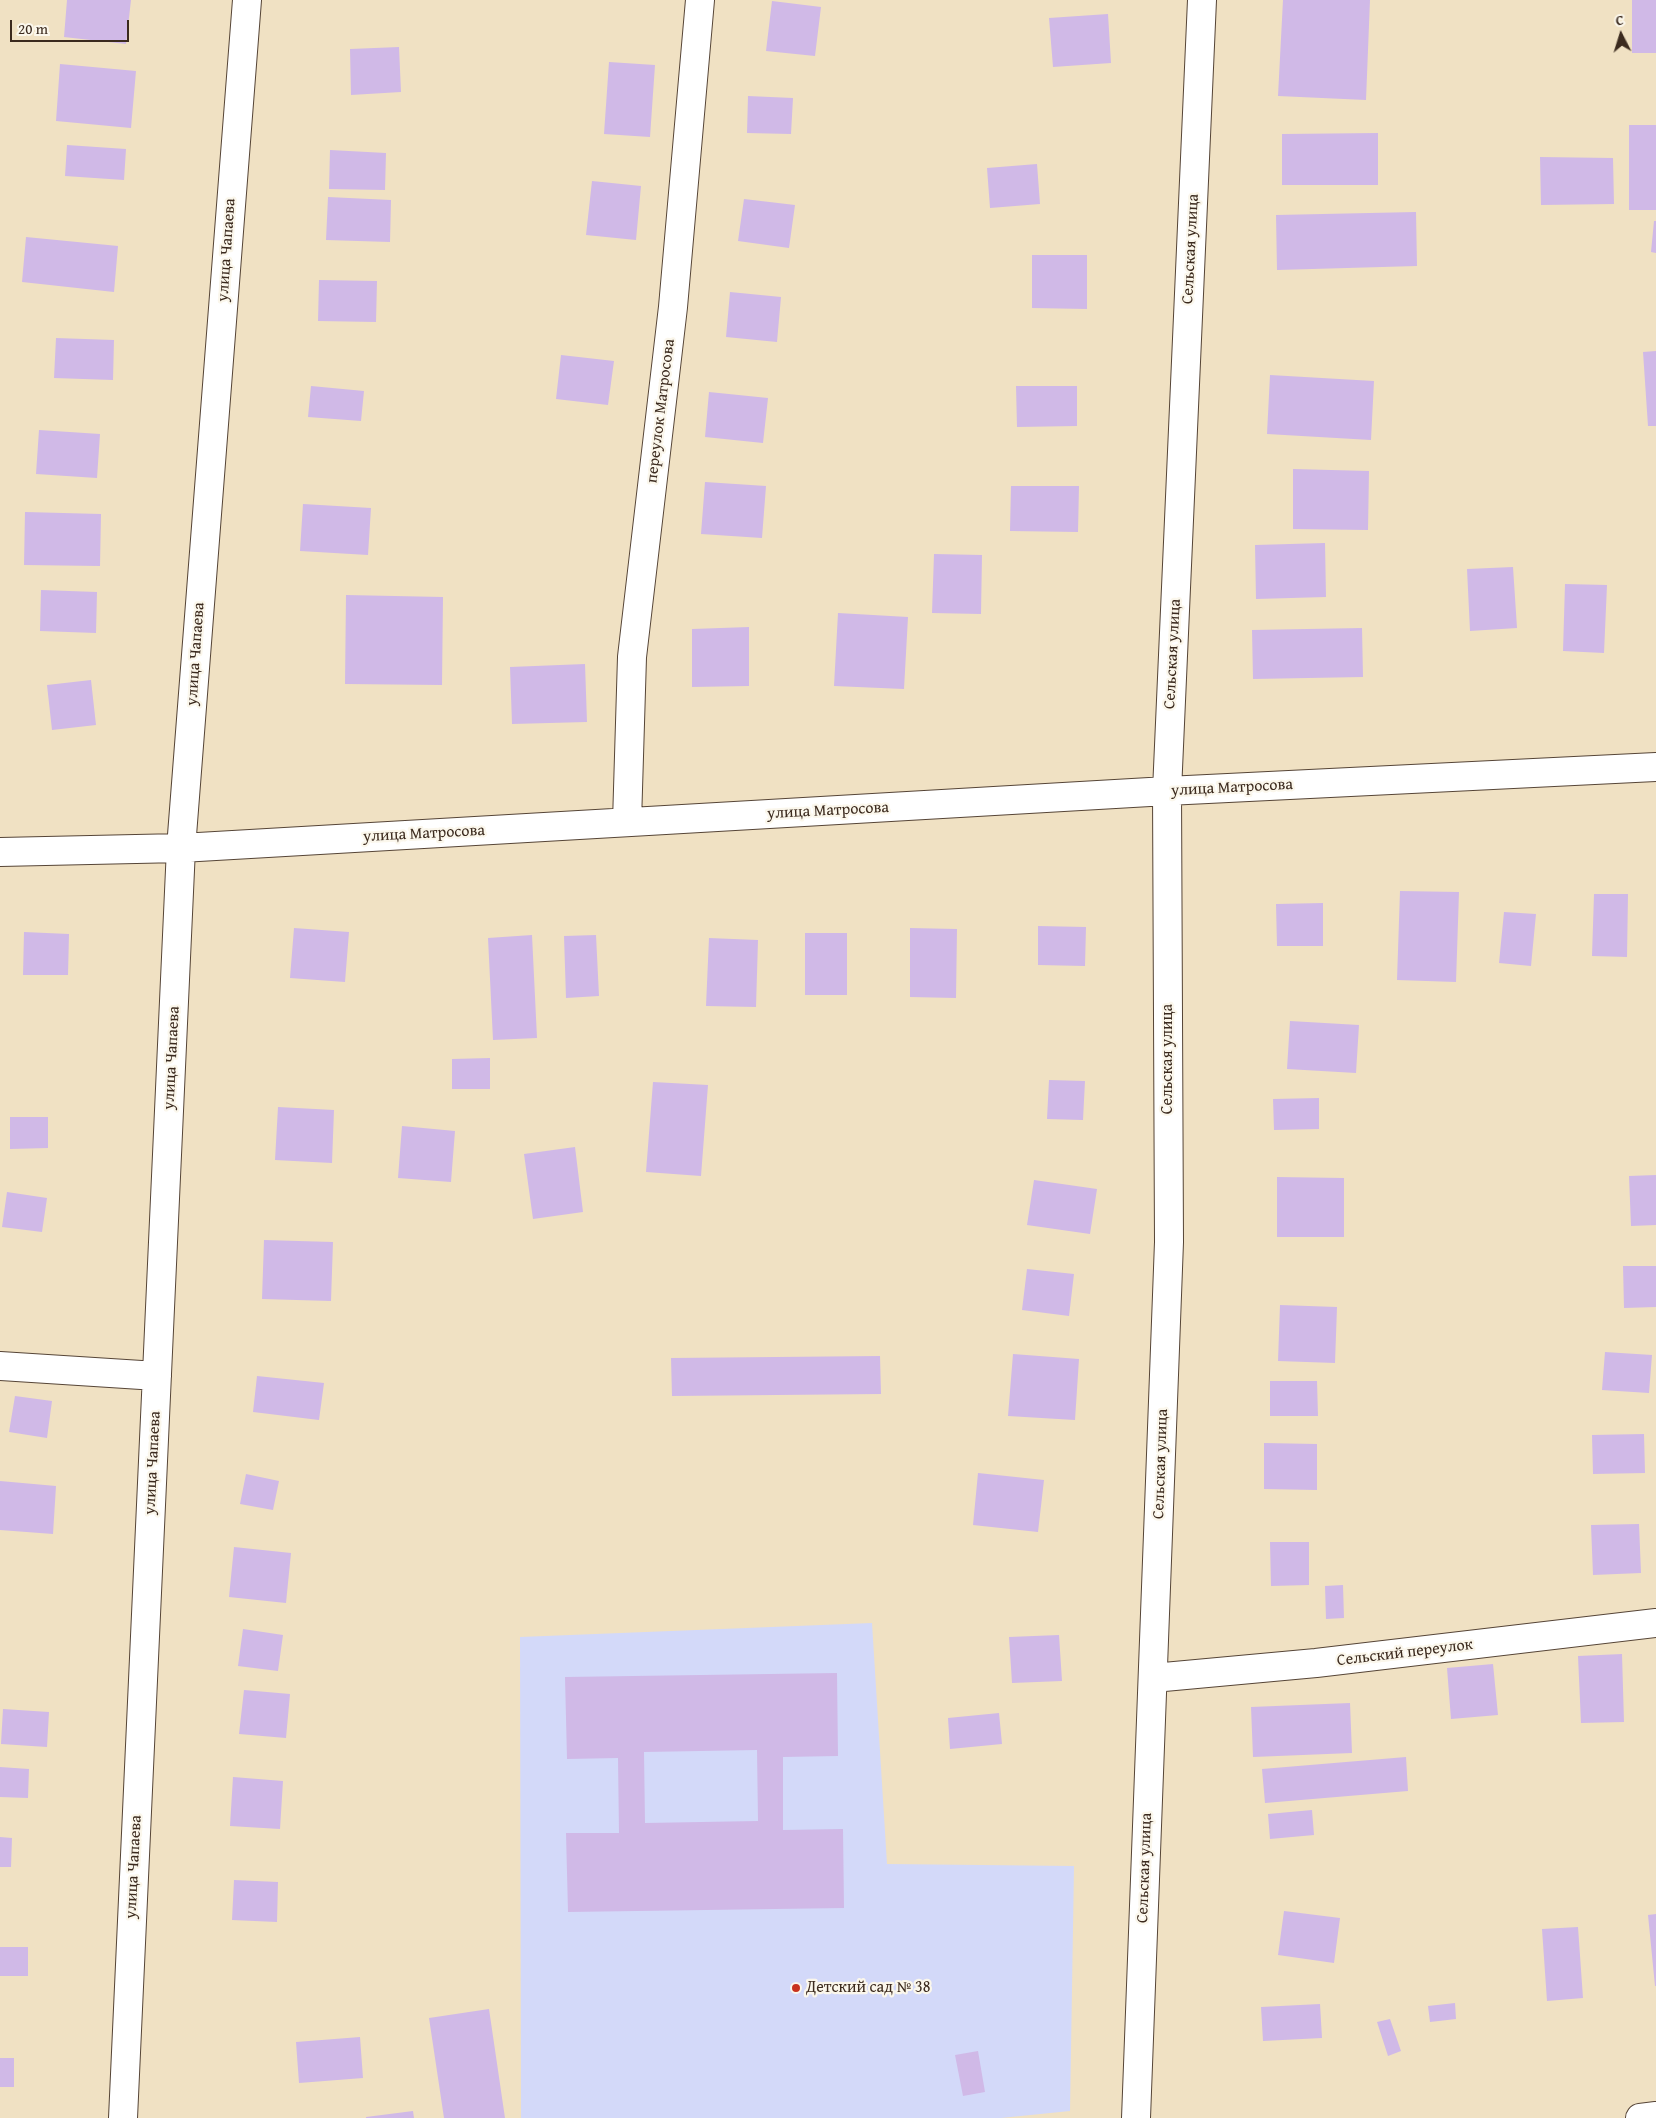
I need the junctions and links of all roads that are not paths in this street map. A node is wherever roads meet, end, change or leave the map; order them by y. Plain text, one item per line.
1 (247, 0) edge
2 (700, 0) edge
3 (1202, 0) edge
4 (1656, 767) edge
5 (1167, 791) junction
6 (627, 822) junction
7 (182, 848) junction
8 (0, 852) edge
9 (0, 1366) edge
10 (157, 1376) junction
11 (1656, 1623) edge
12 (1152, 1678) junction
13 (1656, 2116) edge
14 (123, 2118) edge
15 (1136, 2118) edge
16 (1640, 2118) edge

1 - 7 street, улица Чапаева
2 - 6 street, переулок Матросова
3 - 5 street, Сельская улица
4 - 5 street, улица Матросова
5 - 6 street, улица Матросова
5 - 12 street, Сельская улица
6 - 7 street, улица Матросова
7 - 8 street, улица Матросова
7 - 10 street, улица Чапаева
9 - 10 street
10 - 14 street, улица Чапаева
11 - 12 street, Сельский переулок
12 - 15 street, Сельская улица
13 - 16 street

